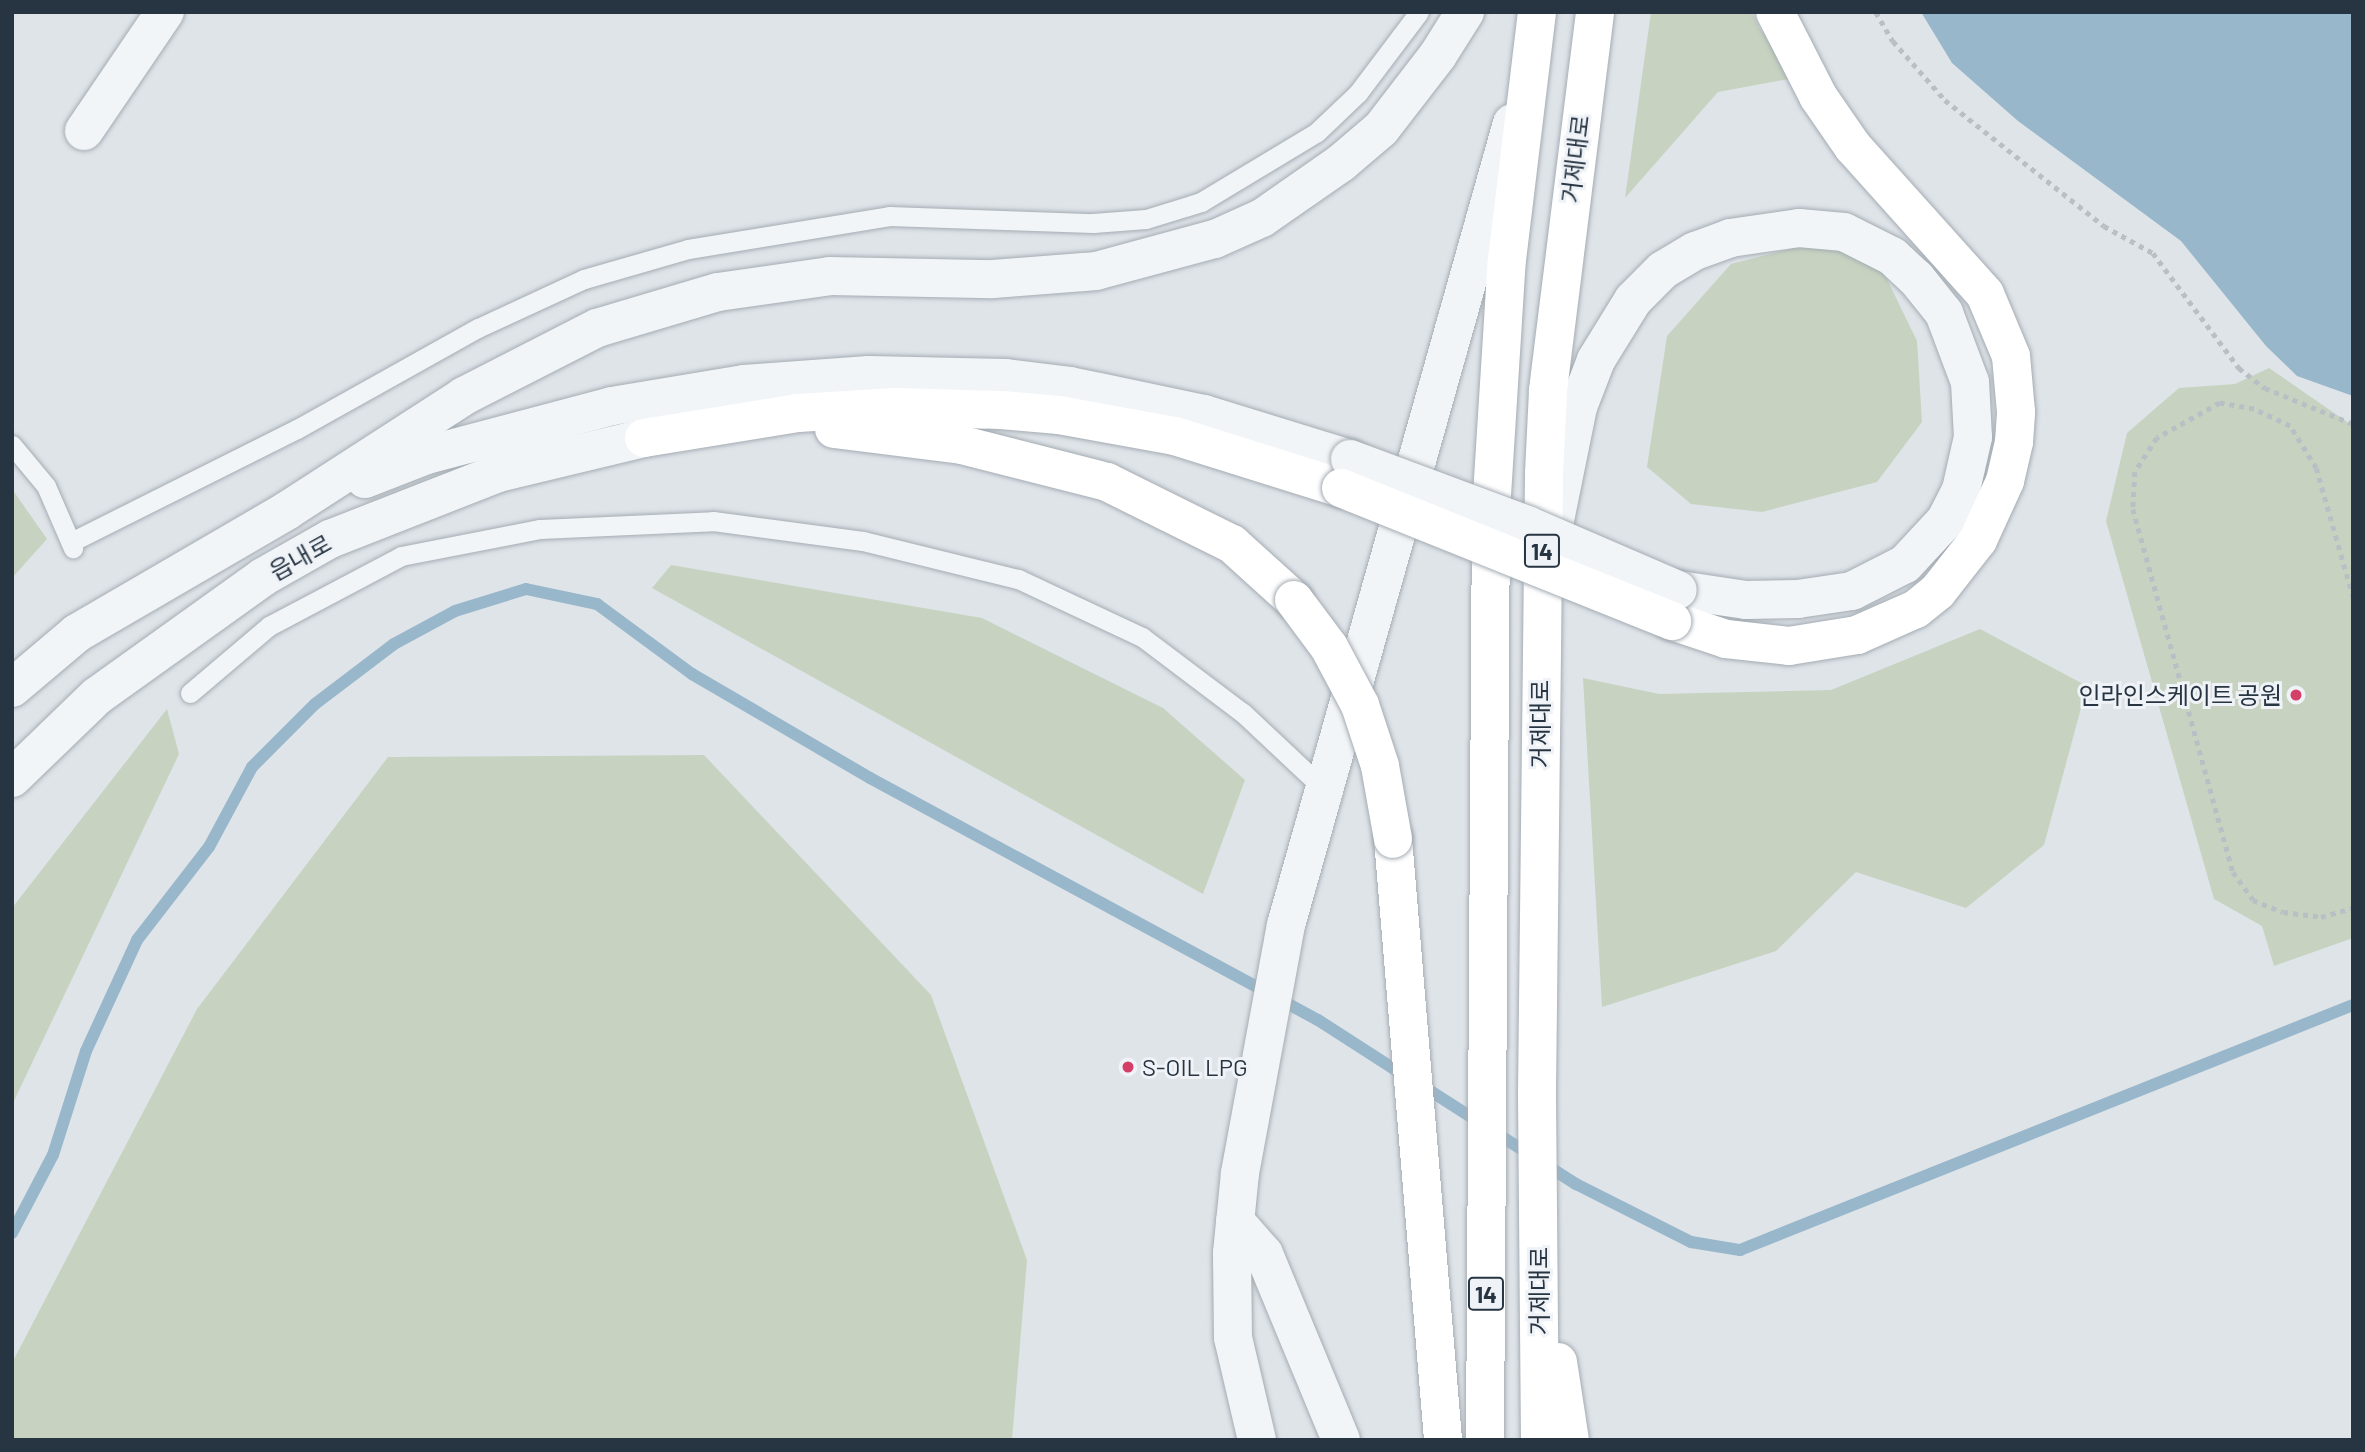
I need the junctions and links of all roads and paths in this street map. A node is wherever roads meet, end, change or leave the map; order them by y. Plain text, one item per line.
1 (165, 12) edge
2 (1419, 12) edge
3 (1465, 12) edge
4 (1537, 12) edge
5 (1595, 12) edge
6 (1776, 12) edge
7 (1876, 12) edge
8 (1532, 53) junction
9 (84, 131) dead end
10 (2353, 424) edge
11 (644, 438) junction
12 (12, 445) edge
13 (1346, 474) junction
14 (288, 510) junction
15 (1541, 594) junction
16 (2353, 598) edge
17 (1675, 605) junction
18 (12, 688) edge
19 (190, 692) dead end
20 (12, 778) edge
21 (1324, 789) junction
22 (2353, 908) edge
23 (1235, 1221) junction
24 (1539, 1246) junction
25 (1257, 1440) edge
26 (1340, 1440) edge
27 (1443, 1440) edge
28 (1485, 1440) edge
29 (1540, 1440) edge
30 (1570, 1440) edge

1 - 9 street
2 - 12 lane
3 - 14 street
4 - 8 highway, 14
5 - 15 highway, 거제대로 / 14
6 - 17 highway
7 - 10 path
8 - 21 street
8 - 28 highway, 14
11 - 13 highway
11 - 20 street, 읍내로
11 - 27 highway, bridge
13 - 14 street
13 - 17 highway, bridge
14 - 18 street, 읍내로
15 - 17 street
15 - 24 highway, 거제대로 / 14
16 - 22 path
19 - 21 lane
21 - 23 street
23 - 25 street
23 - 26 street
24 - 29 highway, 거제대로 / 14
24 - 30 highway

